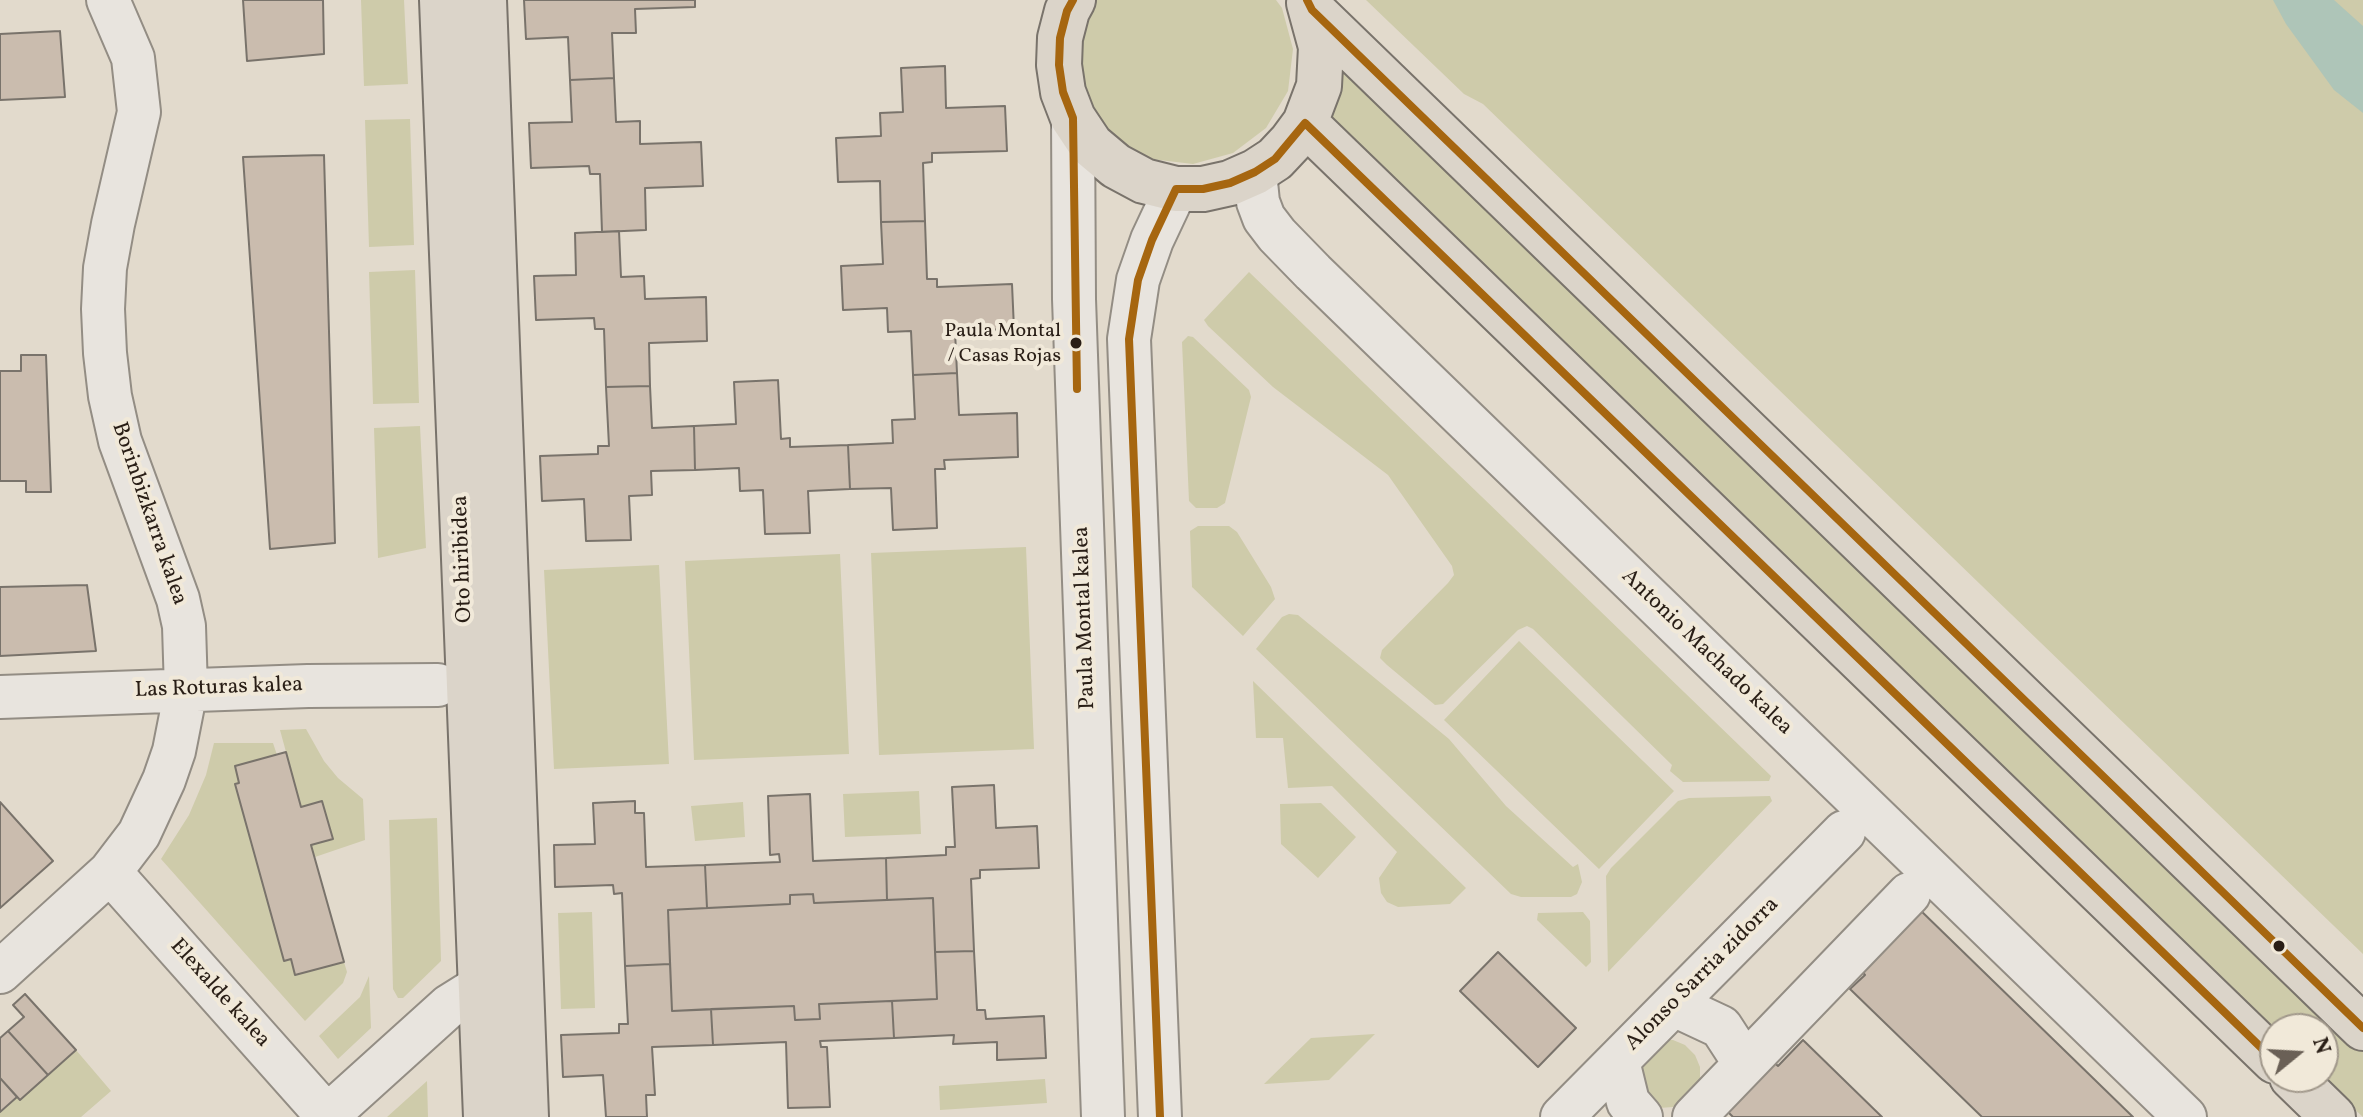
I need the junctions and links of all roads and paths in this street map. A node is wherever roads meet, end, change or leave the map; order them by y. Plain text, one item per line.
1 (108, 0) edge
2 (442, 0) edge
3 (484, 0) edge
4 (1068, 4) edge
5 (1310, 5) edge
6 (1073, 118) junction
7 (1305, 123) junction
8 (1255, 172) junction
9 (1176, 189) junction
10 (438, 685) dead end
11 (186, 690) junction
12 (0, 697) edge
13 (1844, 832) dead end
14 (110, 872) junction
15 (1909, 894) dead end
16 (0, 972) edge
17 (481, 986) junction
18 (1674, 1005) junction
19 (2363, 1028) edge
20 (2259, 1046) edge
21 (1618, 1061) junction
22 (1745, 1064) junction
23 (2308, 1093) edge
24 (327, 1117) edge
25 (486, 1117) edge
26 (526, 1117) edge
27 (1103, 1117) edge
28 (1160, 1117) edge
29 (1562, 1117) edge
30 (1641, 1117) edge
31 (1694, 1117) edge
32 (2185, 1117) edge
33 (2333, 1117) edge

1 - 11 street, Borinbizkarra kalea
2 - 17 main road, Oto hiribidea
3 - 26 main road, Oto hiribidea
4 - 6 main road
5 - 7 main road
5 - 19 main road
6 - 9 main road
6 - 27 street, Paula Montal kalea
7 - 8 main road
7 - 20 main road
8 - 9 main road
8 - 32 street, Antonio Machado kalea
9 - 28 street
10 - 11 street, Las Roturas kalea
11 - 12 street, Las Roturas kalea
11 - 14 street, Borinbizkarra kalea
13 - 18 street, Alonso Sarria zidorra
14 - 16 street, Borinbizkarra kalea
14 - 24 street, Elexalde kalea
15 - 22 street
17 - 24 street
17 - 25 main road, Oto hiribidea
18 - 21 street, Alonso Sarria zidorra
18 - 22 street
21 - 29 street, Alonso Sarria zidorra
21 - 30 street
22 - 31 street
23 - 33 main road

